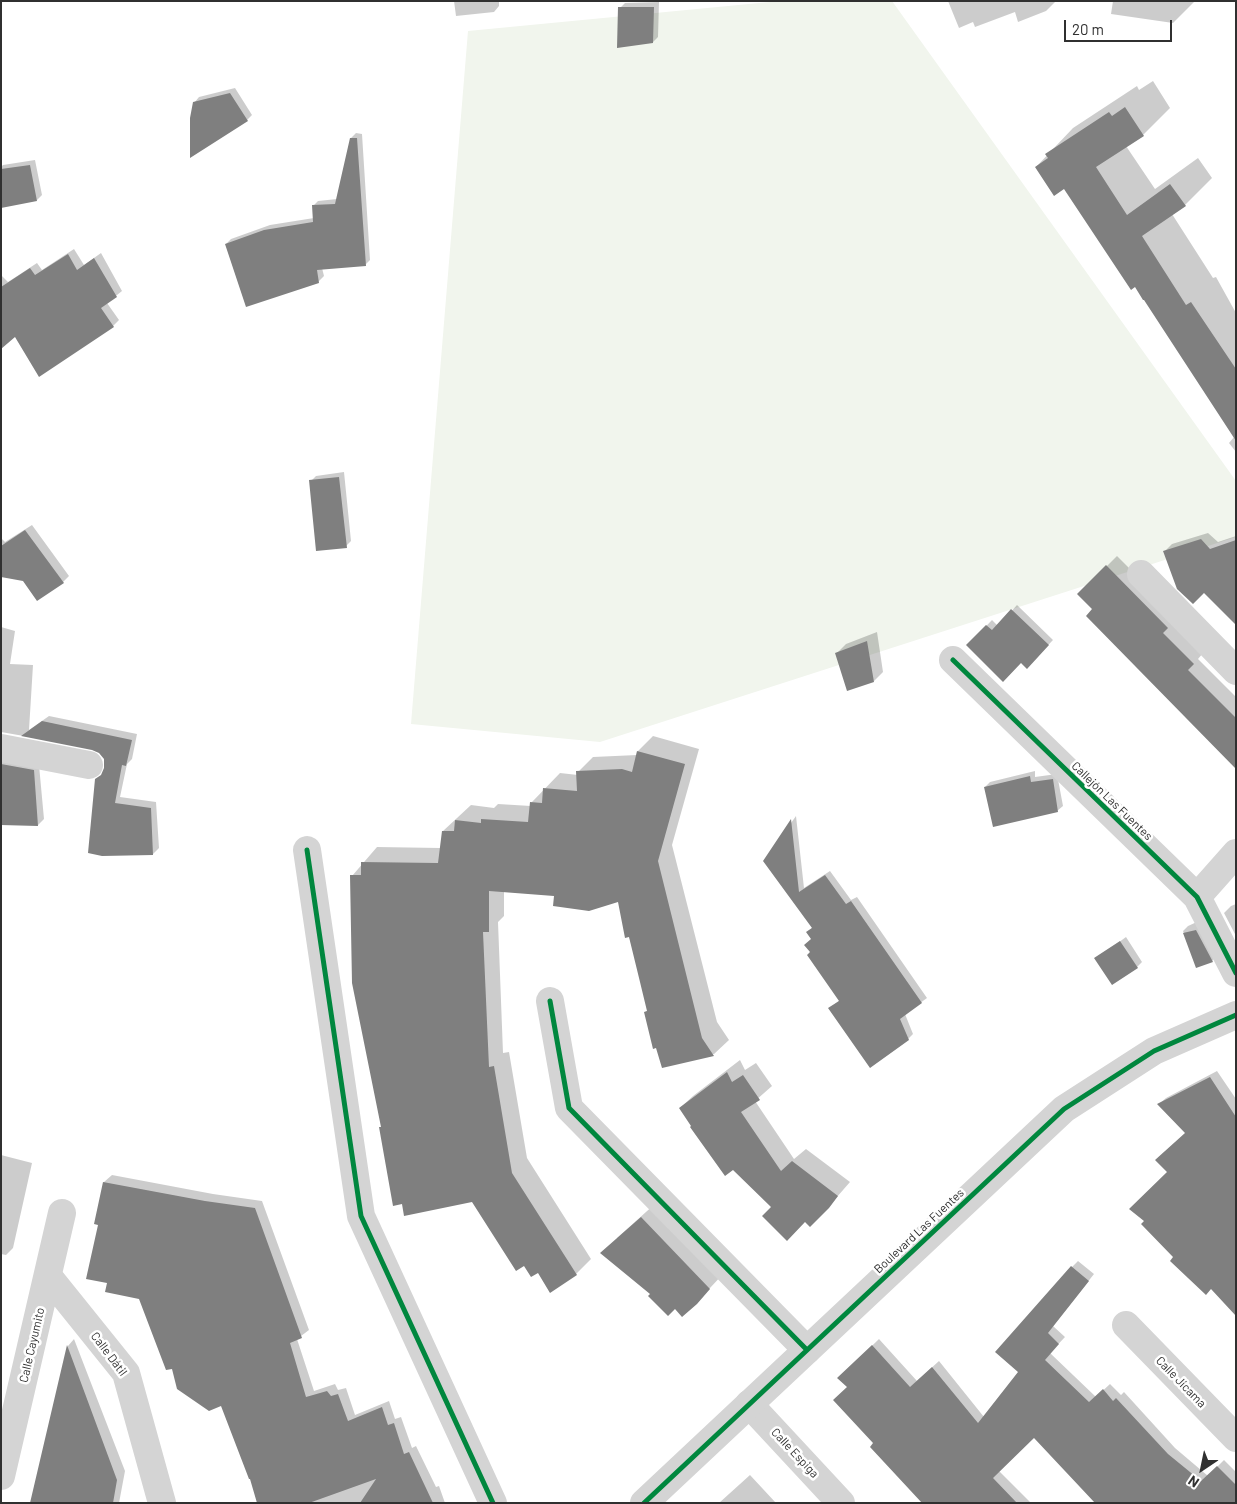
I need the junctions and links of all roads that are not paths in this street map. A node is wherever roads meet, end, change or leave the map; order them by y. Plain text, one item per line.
1 (1141, 574) dead end
2 (953, 660) dead end
3 (1236, 671) edge
4 (1, 748) edge
5 (89, 765) dead end
6 (307, 850) dead end
7 (1236, 853) edge
8 (1197, 897) junction
9 (1236, 973) edge
10 (550, 1001) dead end
11 (1236, 1015) edge
12 (62, 1213) dead end
13 (48, 1276) junction
14 (1126, 1325) dead end
15 (806, 1350) junction
16 (749, 1404) junction
17 (1236, 1438) edge
18 (1, 1476) edge
19 (162, 1503) edge
20 (493, 1503) edge
21 (644, 1503) edge
22 (841, 1503) edge

1 - 3 street
2 - 8 street, Callejón Las Fuentes
4 - 5 street
6 - 20 street
7 - 8 street
8 - 9 street, Callejón Las Fuentes
10 - 15 street
11 - 15 street, Boulevard Las Fuentes
12 - 13 street, Calle Cayumito
13 - 18 street, Calle Cayumito
13 - 19 street, Calle Dátil
14 - 17 street, Calle Jícama
15 - 16 street, Boulevard Las Fuentes
16 - 21 street, Boulevard Las Fuentes
16 - 22 street, Calle Espiga

